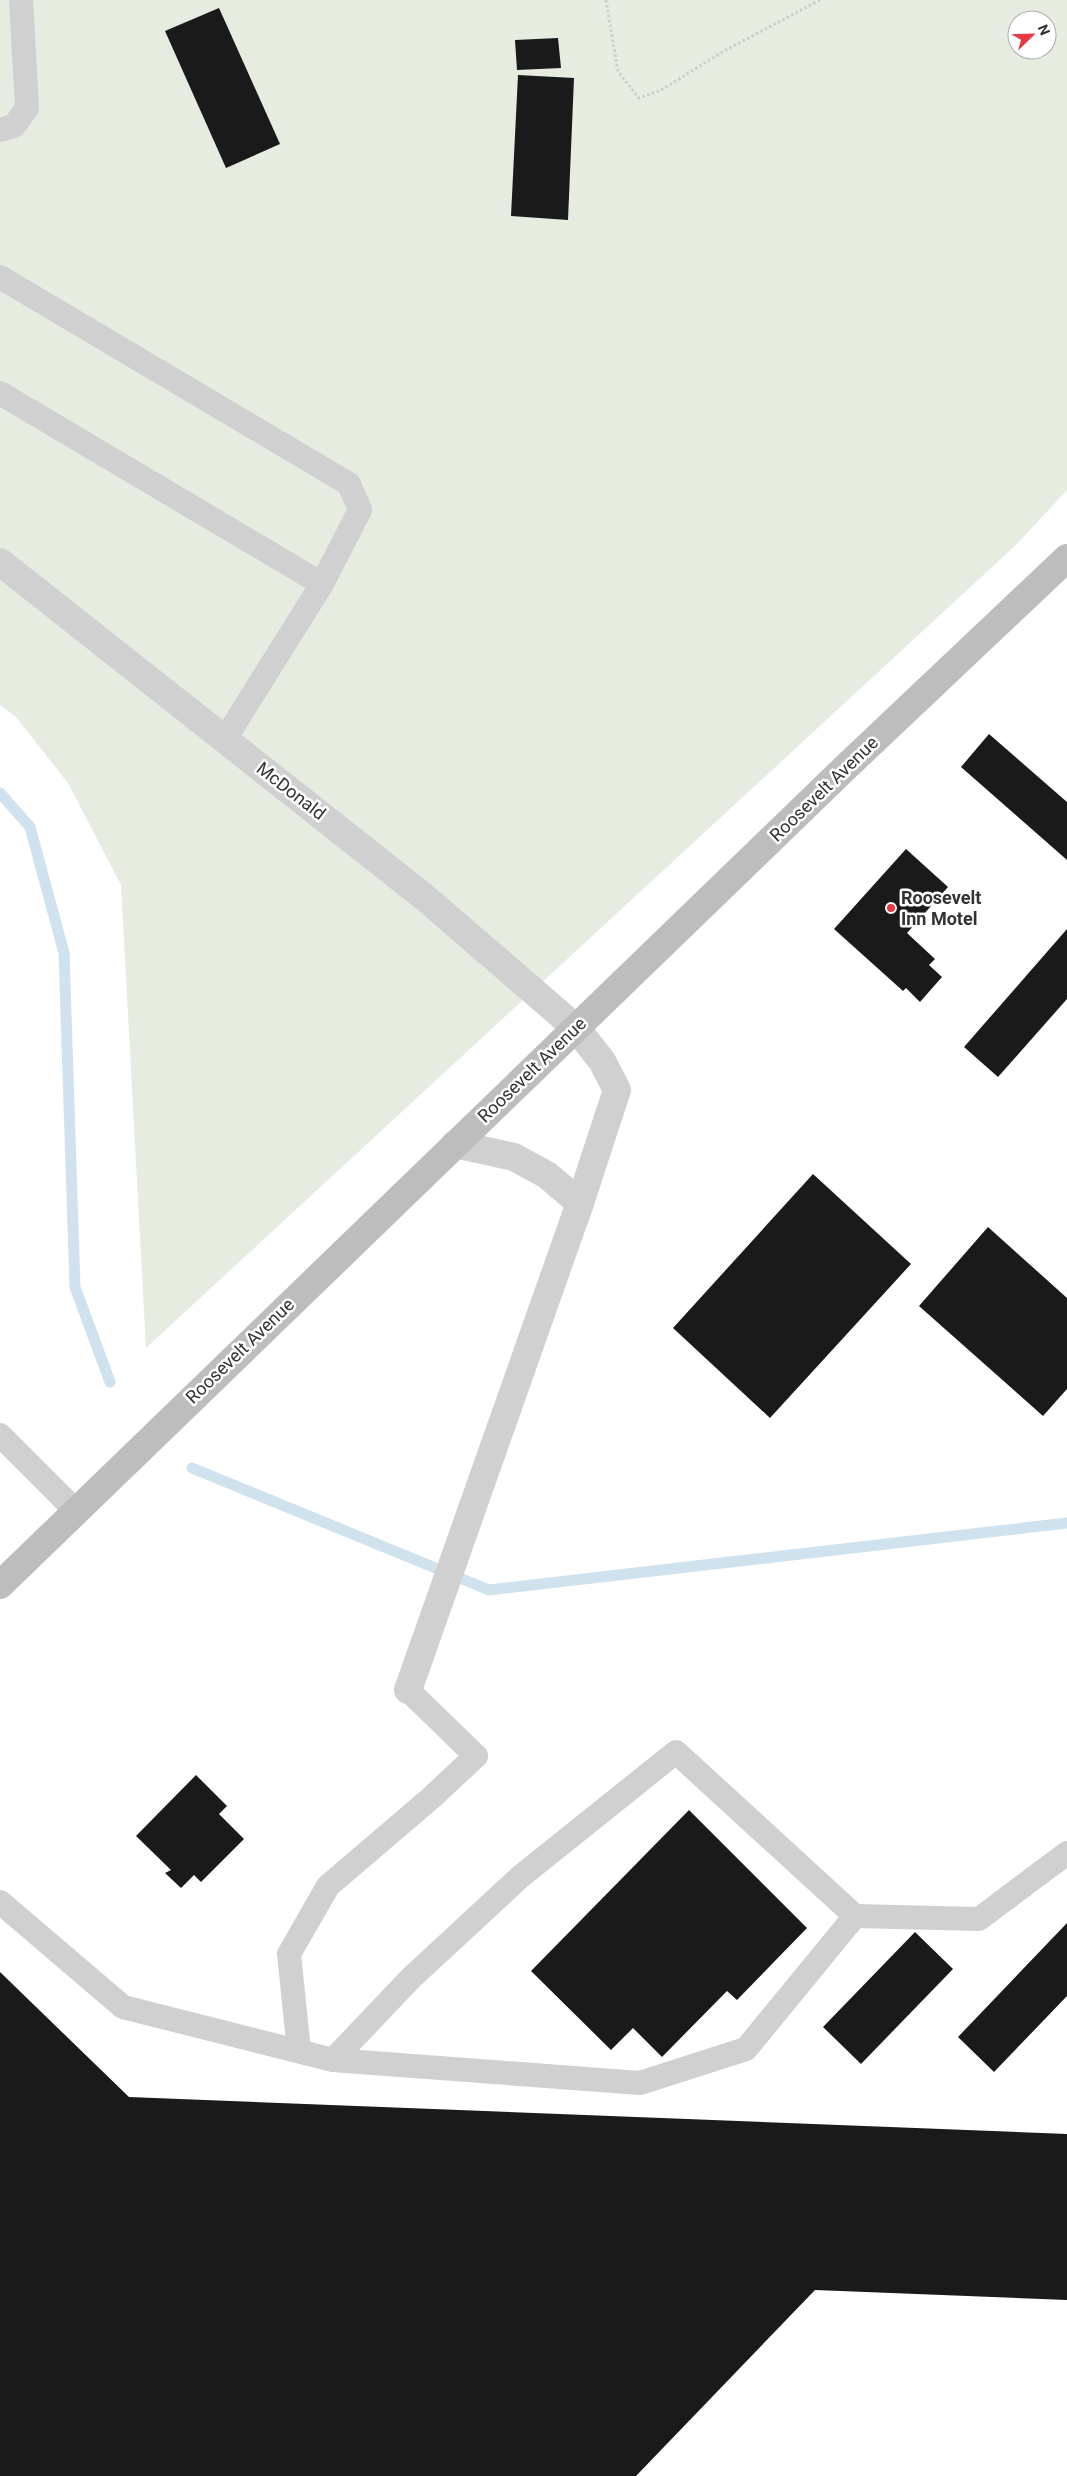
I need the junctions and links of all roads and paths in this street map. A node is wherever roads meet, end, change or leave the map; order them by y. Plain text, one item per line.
1 (20, 0) edge
2 (606, 0) edge
3 (820, 0) edge
4 (0, 130) edge
5 (0, 277) edge
6 (0, 393) edge
7 (1067, 558) edge
8 (0, 562) edge
9 (322, 584) junction
10 (224, 739) junction
11 (576, 1028) junction
12 (455, 1144) junction
13 (580, 1203) junction
14 (0, 1435) edge
15 (76, 1511) junction
16 (0, 1585) edge
17 (408, 1690) joint
18 (1067, 1852) edge
19 (0, 1902) edge
20 (855, 1916) junction
21 (299, 2051) junction
22 (333, 2060) junction

1 - 4 lane
2 - 3 path
5 - 9 lane
6 - 9 lane
7 - 11 main road, Roosevelt Avenue
8 - 10 street, McDonald
9 - 10 lane
10 - 11 street, McDonald
11 - 12 main road, Roosevelt Avenue
11 - 13 street, McDonald
12 - 13 street
12 - 15 main road, Roosevelt Avenue
13 - 17 street
14 - 15 lane
15 - 16 main road, Roosevelt Avenue
17 - 21 lane
18 - 20 lane
19 - 21 lane
20 - 22 lane
20 - 22 lane
21 - 22 lane

